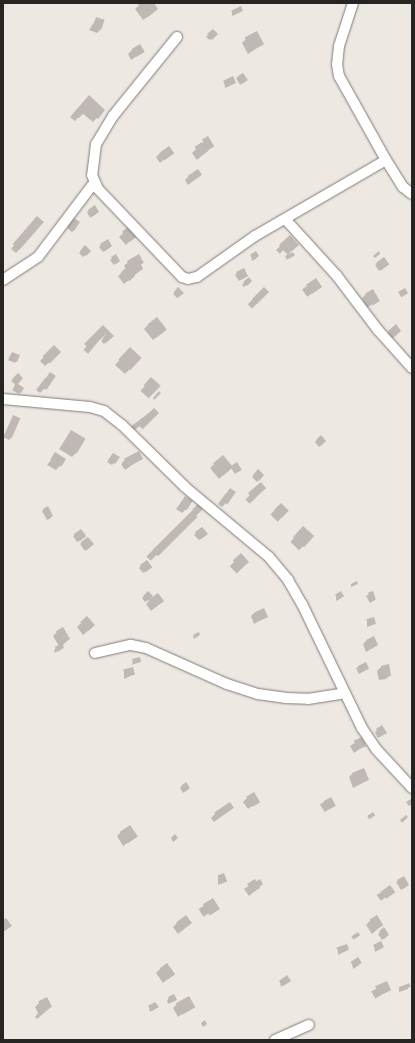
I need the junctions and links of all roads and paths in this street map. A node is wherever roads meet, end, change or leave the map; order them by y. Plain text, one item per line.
1 (353, 3) edge
2 (177, 37) dead end
3 (386, 160) junction
4 (94, 183) junction
5 (412, 194) edge
6 (286, 220) junction
7 (3, 280) edge
8 (412, 368) edge
9 (3, 399) edge
10 (95, 653) dead end
11 (345, 692) junction
12 (412, 788) edge
13 (309, 1025) dead end
14 (275, 1040) edge

1 - 3 street
2 - 4 street
3 - 5 street
3 - 6 street
4 - 6 street
4 - 7 street
6 - 8 street
9 - 11 street
10 - 11 street
11 - 12 street
13 - 14 street

